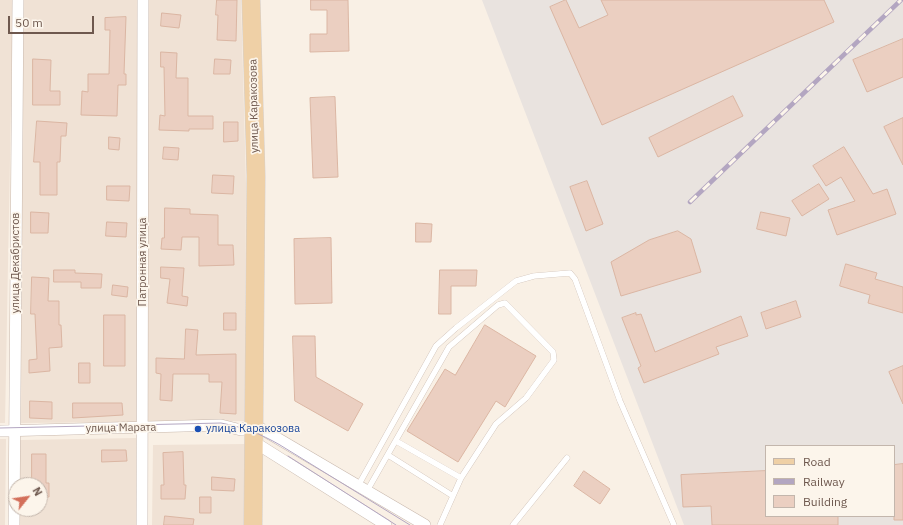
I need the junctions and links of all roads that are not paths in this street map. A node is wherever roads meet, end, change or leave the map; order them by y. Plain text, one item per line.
1 (18, 0) edge
2 (143, 0) edge
3 (251, 0) edge
4 (142, 427) junction
5 (247, 427) junction
6 (0, 431) edge
7 (15, 431) junction
8 (396, 441) junction
9 (253, 442) junction
10 (388, 456) junction
11 (567, 458) dead end
12 (461, 478) junction
13 (363, 488) junction
14 (453, 496) junction
15 (14, 525) edge
16 (142, 525) edge
17 (253, 525) edge
18 (386, 525) edge
19 (425, 525) edge
20 (440, 525) edge
21 (513, 525) edge
22 (674, 525) edge

1 - 7 street, улица Декабристов
2 - 4 street, Патронная улица
3 - 5 main road, улица Каракозова
4 - 5 street, улица Марата
4 - 7 street, улица Марата
4 - 16 street, Патронная улица
5 - 9 main road, улица Каракозова
5 - 13 street, улица Марата
6 - 7 street, улица Марата
7 - 15 street, улица Декабристов
8 - 10 lane
8 - 12 lane
8 - 12 lane
9 - 17 main road, улица Каракозова
9 - 18 street
10 - 13 lane
10 - 14 lane
11 - 21 lane
12 - 14 lane
13 - 19 street, улица Марата
13 - 22 lane
14 - 20 lane

